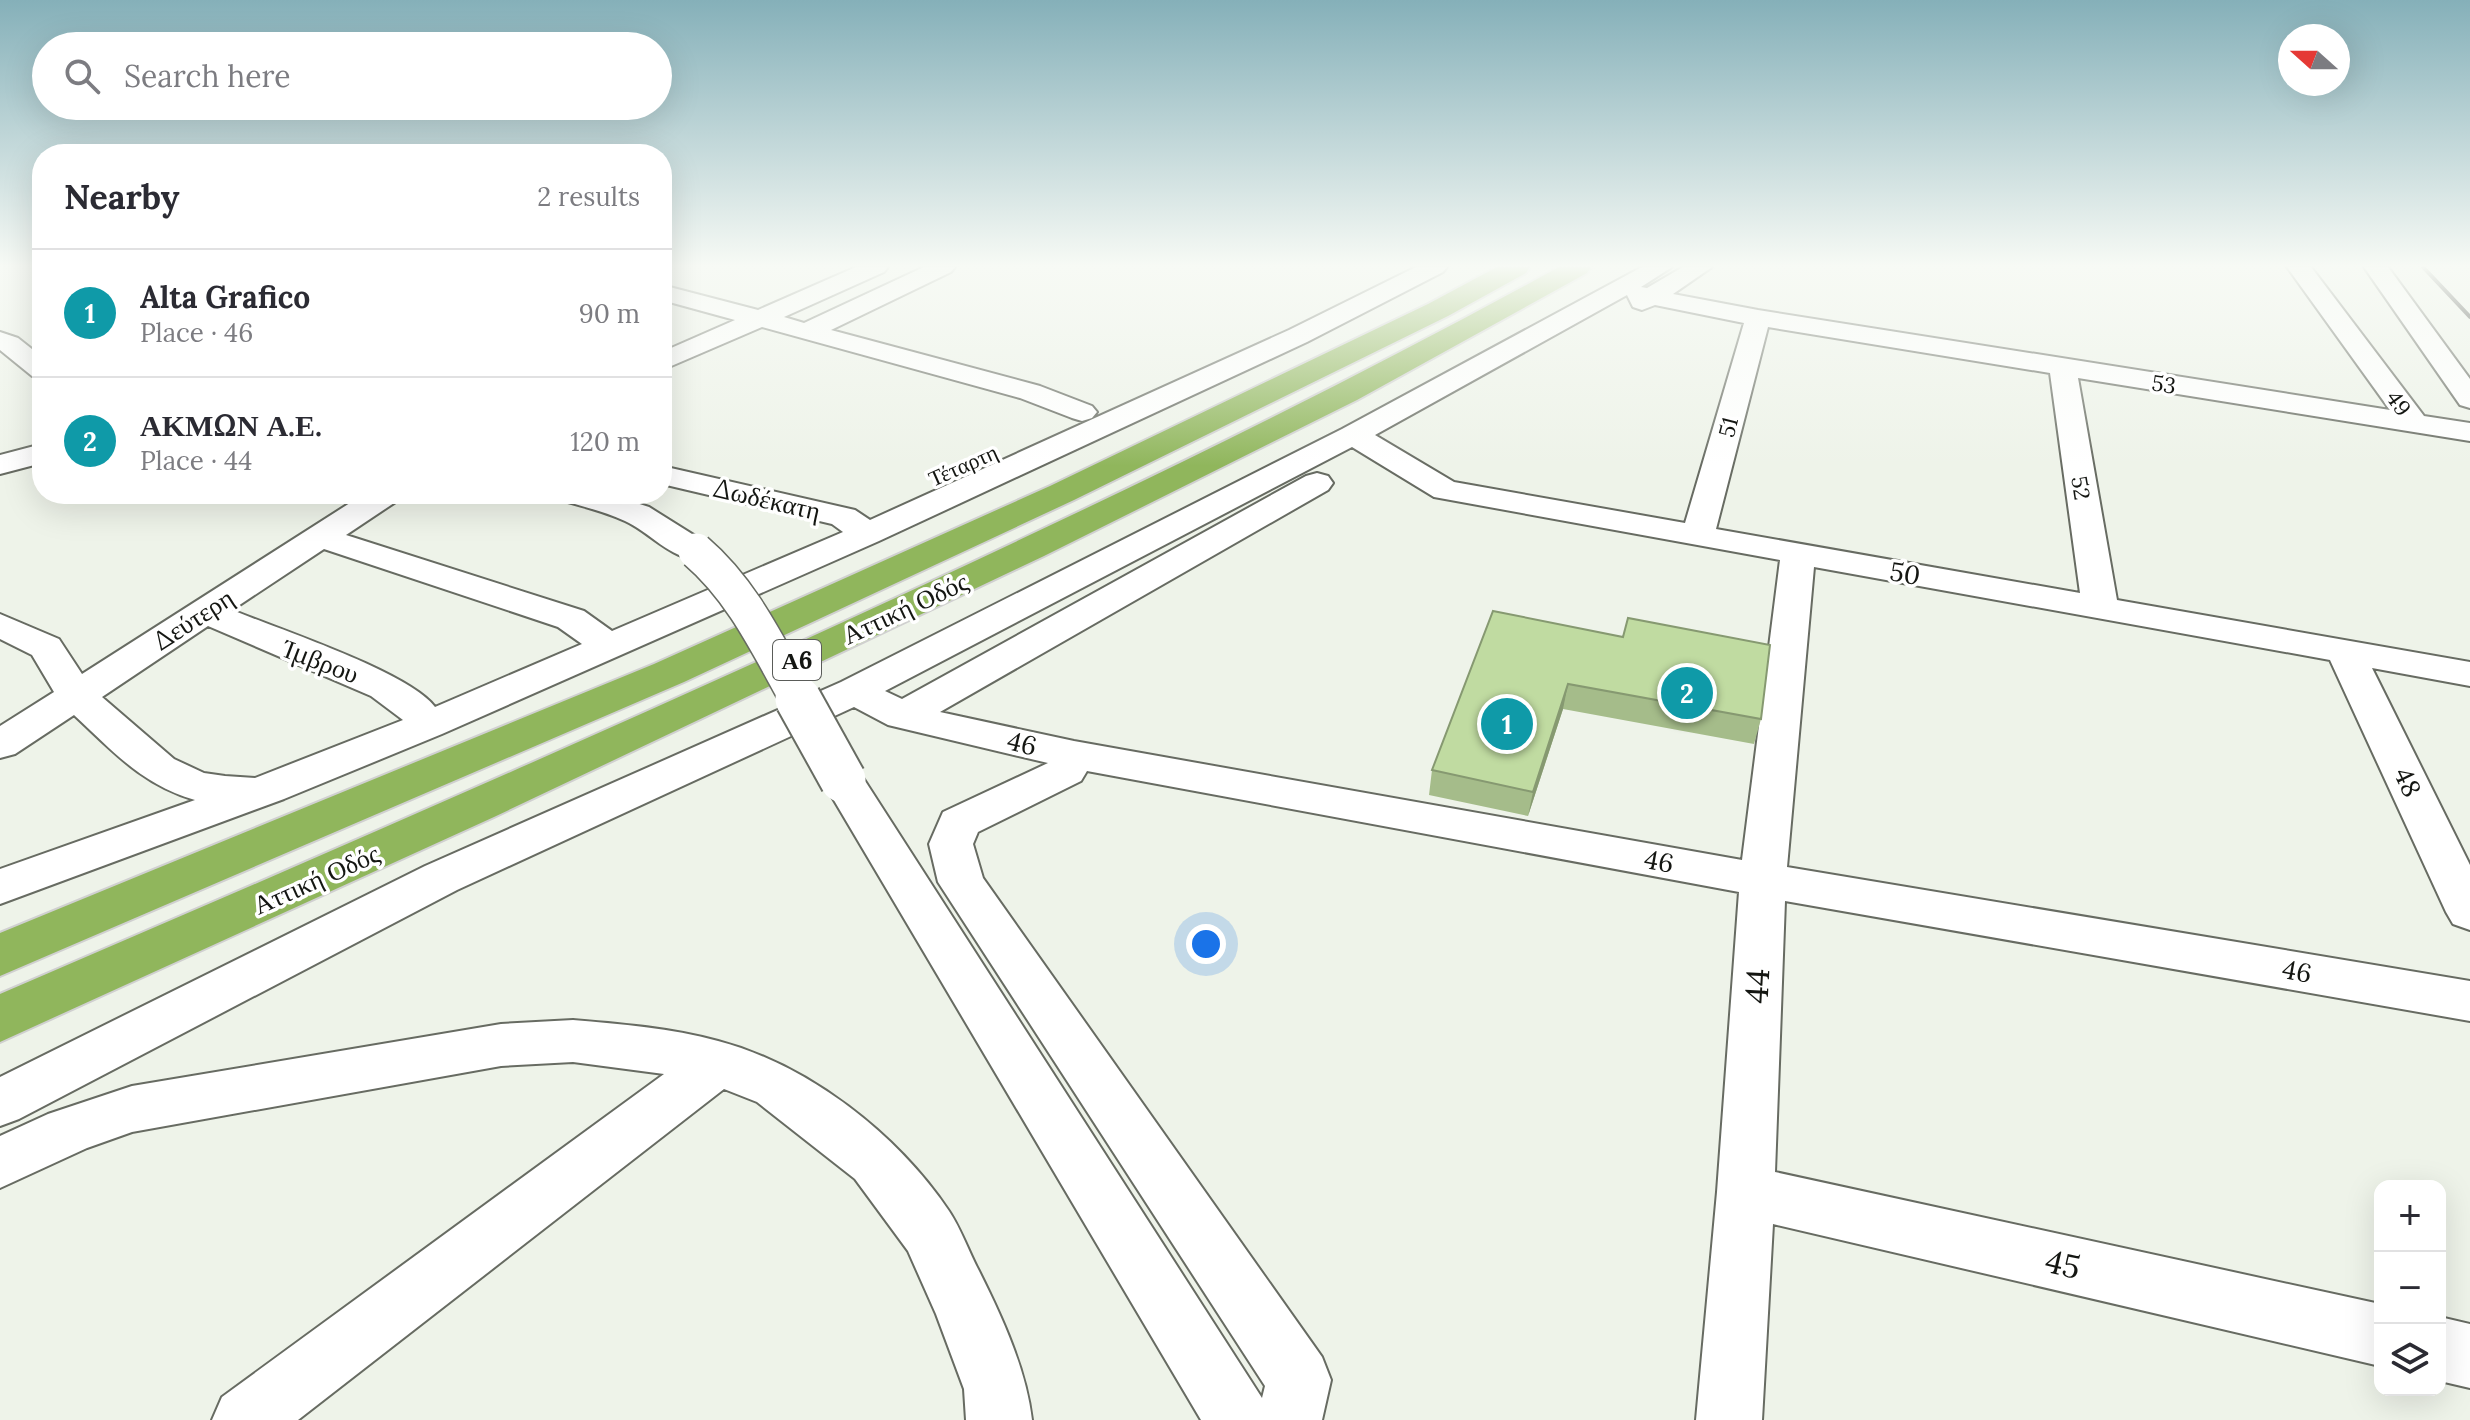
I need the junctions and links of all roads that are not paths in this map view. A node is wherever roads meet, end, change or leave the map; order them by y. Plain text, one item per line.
1 (728, 333) edge
2 (810, 333) edge
3 (1303, 333) edge
4 (1390, 333) edge
5 (1460, 333) edge
6 (1564, 333) edge
7 (1754, 333) edge
8 (1851, 333) edge
9 (2348, 333) edge
10 (2423, 333) edge
11 (2, 341) edge
12 (672, 358) edge
13 (32, 363) edge
14 (2063, 368) junction
15 (2470, 399) edge
16 (2414, 423) junction
17 (2470, 432) edge
18 (1364, 443) junction
19 (32, 456) edge
20 (0, 465) edge
21 (672, 478) edge
22 (371, 504) edge
23 (606, 504) edge
24 (855, 526) junction
25 (1698, 535) junction
26 (320, 537) junction
27 (1798, 553) junction
28 (2100, 609) junction
29 (203, 611) junction
30 (0, 625) edge
31 (604, 648) junction
32 (2345, 652) junction
33 (2470, 674) edge
34 (855, 691) junction
35 (76, 695) junction
36 (902, 716) junction
37 (428, 725) junction
38 (0, 745) edge
39 (1074, 755) junction
40 (159, 769) junction
41 (269, 789) junction
42 (109, 848) junction
43 (1763, 880) junction
44 (0, 887) edge
45 (2470, 912) edge
46 (0, 955) edge
47 (2470, 1001) edge
48 (0, 1019) edge
49 (718, 1063) junction
50 (0, 1103) edge
51 (0, 1163) edge
52 (1746, 1192) junction
53 (2374, 1334) edge
54 (2446, 1350) edge
55 (2470, 1356) edge
56 (245, 1420) edge
57 (999, 1420) edge
58 (1238, 1420) edge
59 (1289, 1420) edge
60 (1729, 1420) edge

1 - 12 street
2 - 24 street, Τέταρτη
3 - 24 street
4 - 46 highway, Αττική Οδός / Α6
5 - 48 highway, Αττική Οδός / Α6
6 - 18 street
7 - 25 street, 51
8 - 14 street, 53
9 - 16 street, 49
10 - 15 street
11 - 13 street
14 - 16 street, 53
14 - 28 street, 52
16 - 17 street, 53
18 - 25 street, 50
18 - 34 street
18 - 36 street
19 - 20 street
21 - 24 street, Δωδέκατη
22 - 26 street, Δεύτερη
23 - 58 street, bridge
24 - 31 street
25 - 27 street, 50
26 - 29 street, Δεύτερη
26 - 31 street
27 - 28 street, 50
27 - 43 street, 44
28 - 32 street, 50
29 - 35 street, Δεύτερη
29 - 37 street, Ίμβρου
30 - 35 street
31 - 37 street
32 - 33 street, 50
32 - 45 street, 48
34 - 36 street, 46
34 - 50 street
35 - 38 street, Δεύτερη
35 - 40 street
36 - 39 street, 46
37 - 41 street
39 - 43 street, 46
39 - 59 street
40 - 41 street
40 - 42 street
41 - 42 street
42 - 44 street
43 - 47 street, 46
43 - 52 street, 44
49 - 51 street
49 - 56 street
49 - 57 street
52 - 53 street, 45
52 - 60 street, 44
54 - 55 street

